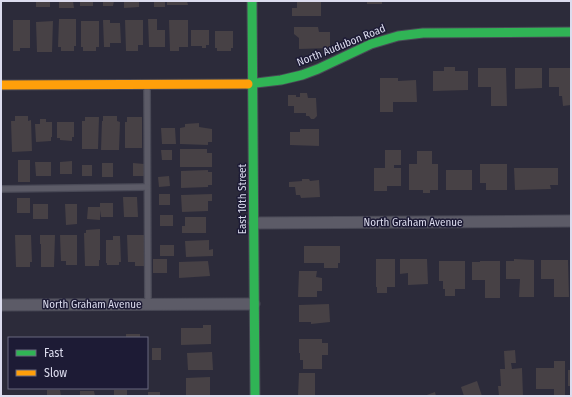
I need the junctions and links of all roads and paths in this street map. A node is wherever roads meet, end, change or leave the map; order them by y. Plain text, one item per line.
1 (252, 1) edge
2 (571, 32) edge
3 (253, 84) junction
4 (1, 85) edge
5 (147, 85) junction
6 (147, 187) junction
7 (1, 189) edge
8 (571, 220) edge
9 (254, 222) junction
10 (148, 304) junction
11 (254, 304) junction
12 (1, 305) edge
13 (255, 396) edge

1 - 3 street, East 10th Street
2 - 3 street, North Audubon Road
3 - 5 street, North Audubon Road
3 - 9 street, East 10th Street
4 - 5 street, North Audubon Road
5 - 6 lane
6 - 7 lane
6 - 10 lane
8 - 9 street, North Graham Avenue
9 - 11 street, East 10th Street
10 - 11 street, North Graham Avenue
10 - 12 street, North Graham Avenue
11 - 13 street, East 10th Street

